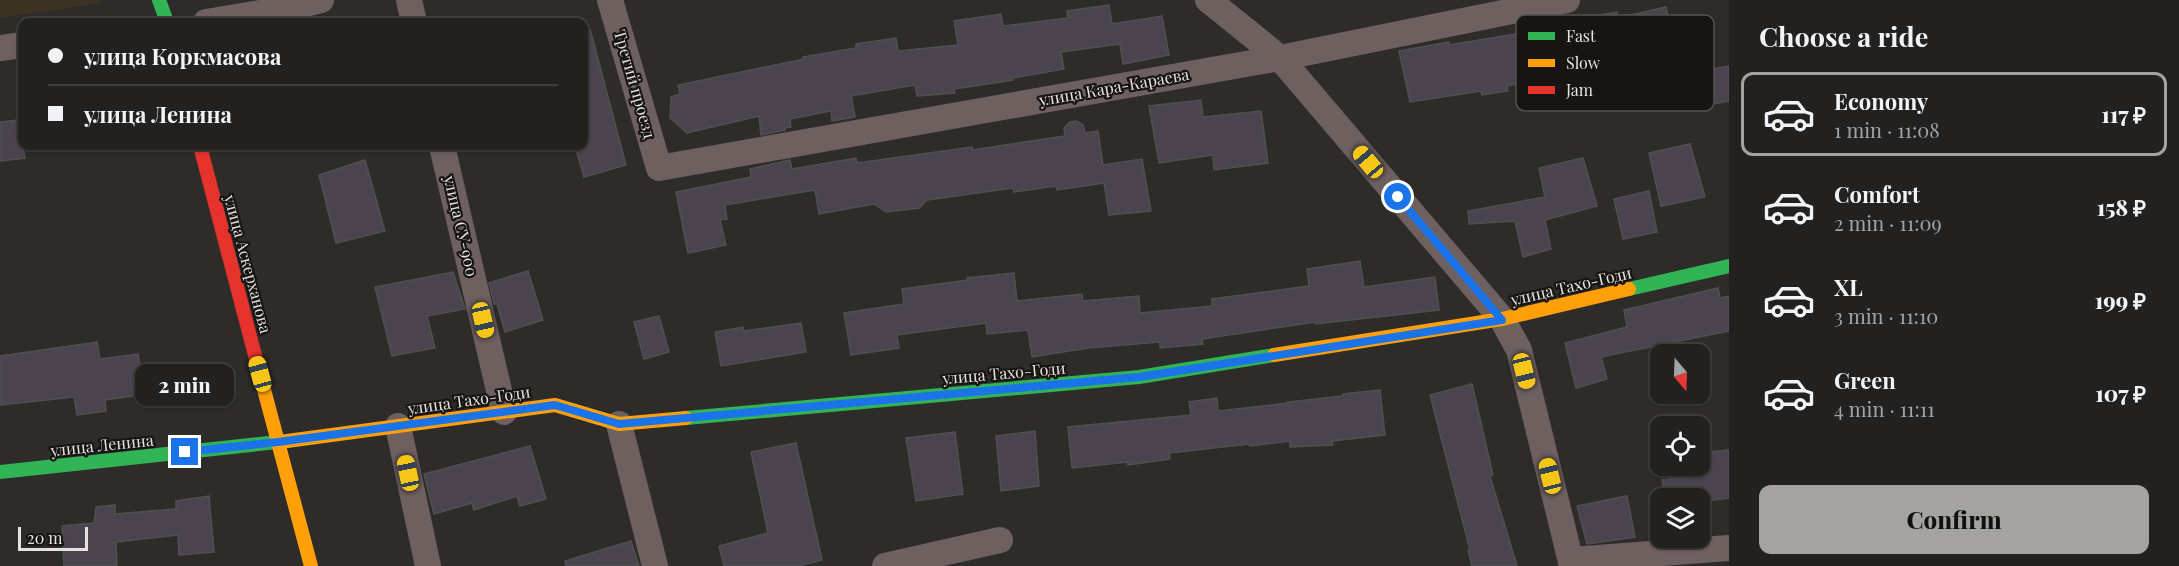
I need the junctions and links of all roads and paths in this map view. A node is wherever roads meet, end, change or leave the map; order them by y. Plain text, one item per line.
1 (159, 0) edge
2 (321, 0) edge
3 (409, 0) edge
4 (610, 0) edge
5 (1208, 0) edge
6 (1567, 0) edge
7 (166, 18) edge
8 (230, 18) edge
9 (413, 18) edge
10 (18, 46) edge
11 (0, 48) edge
12 (1280, 58) junction
13 (201, 150) edge
14 (443, 150) edge
15 (659, 168) joint
16 (1729, 266) edge
17 (1502, 320) junction
18 (504, 412) junction
19 (619, 424) junction
20 (398, 426) junction
21 (278, 442) junction
22 (0, 472) edge
23 (1000, 540) dead end
24 (1729, 548) edge
25 (1572, 563) edge
26 (310, 566) edge
27 (428, 566) edge
28 (655, 566) edge
29 (885, 566) edge

1 - 7 street
2 - 8 street
3 - 9 street
4 - 15 street, Третий проезд
5 - 12 street
6 - 12 street, улица Кара-Караева
10 - 11 street
12 - 15 street, улица Кара-Караева
12 - 17 street
13 - 21 street, улица Аскерханова
14 - 18 street, улица СУ-900
16 - 17 street, улица Тахо-Годи
17 - 19 street, улица Тахо-Годи
17 - 25 street
18 - 19 street, улица Тахо-Годи
18 - 20 street, улица Тахо-Годи
19 - 28 street
20 - 21 street, улица Тахо-Годи
20 - 27 street
21 - 22 street, улица Ленина
21 - 26 street, улица Аскерханова
23 - 29 street
24 - 25 street

